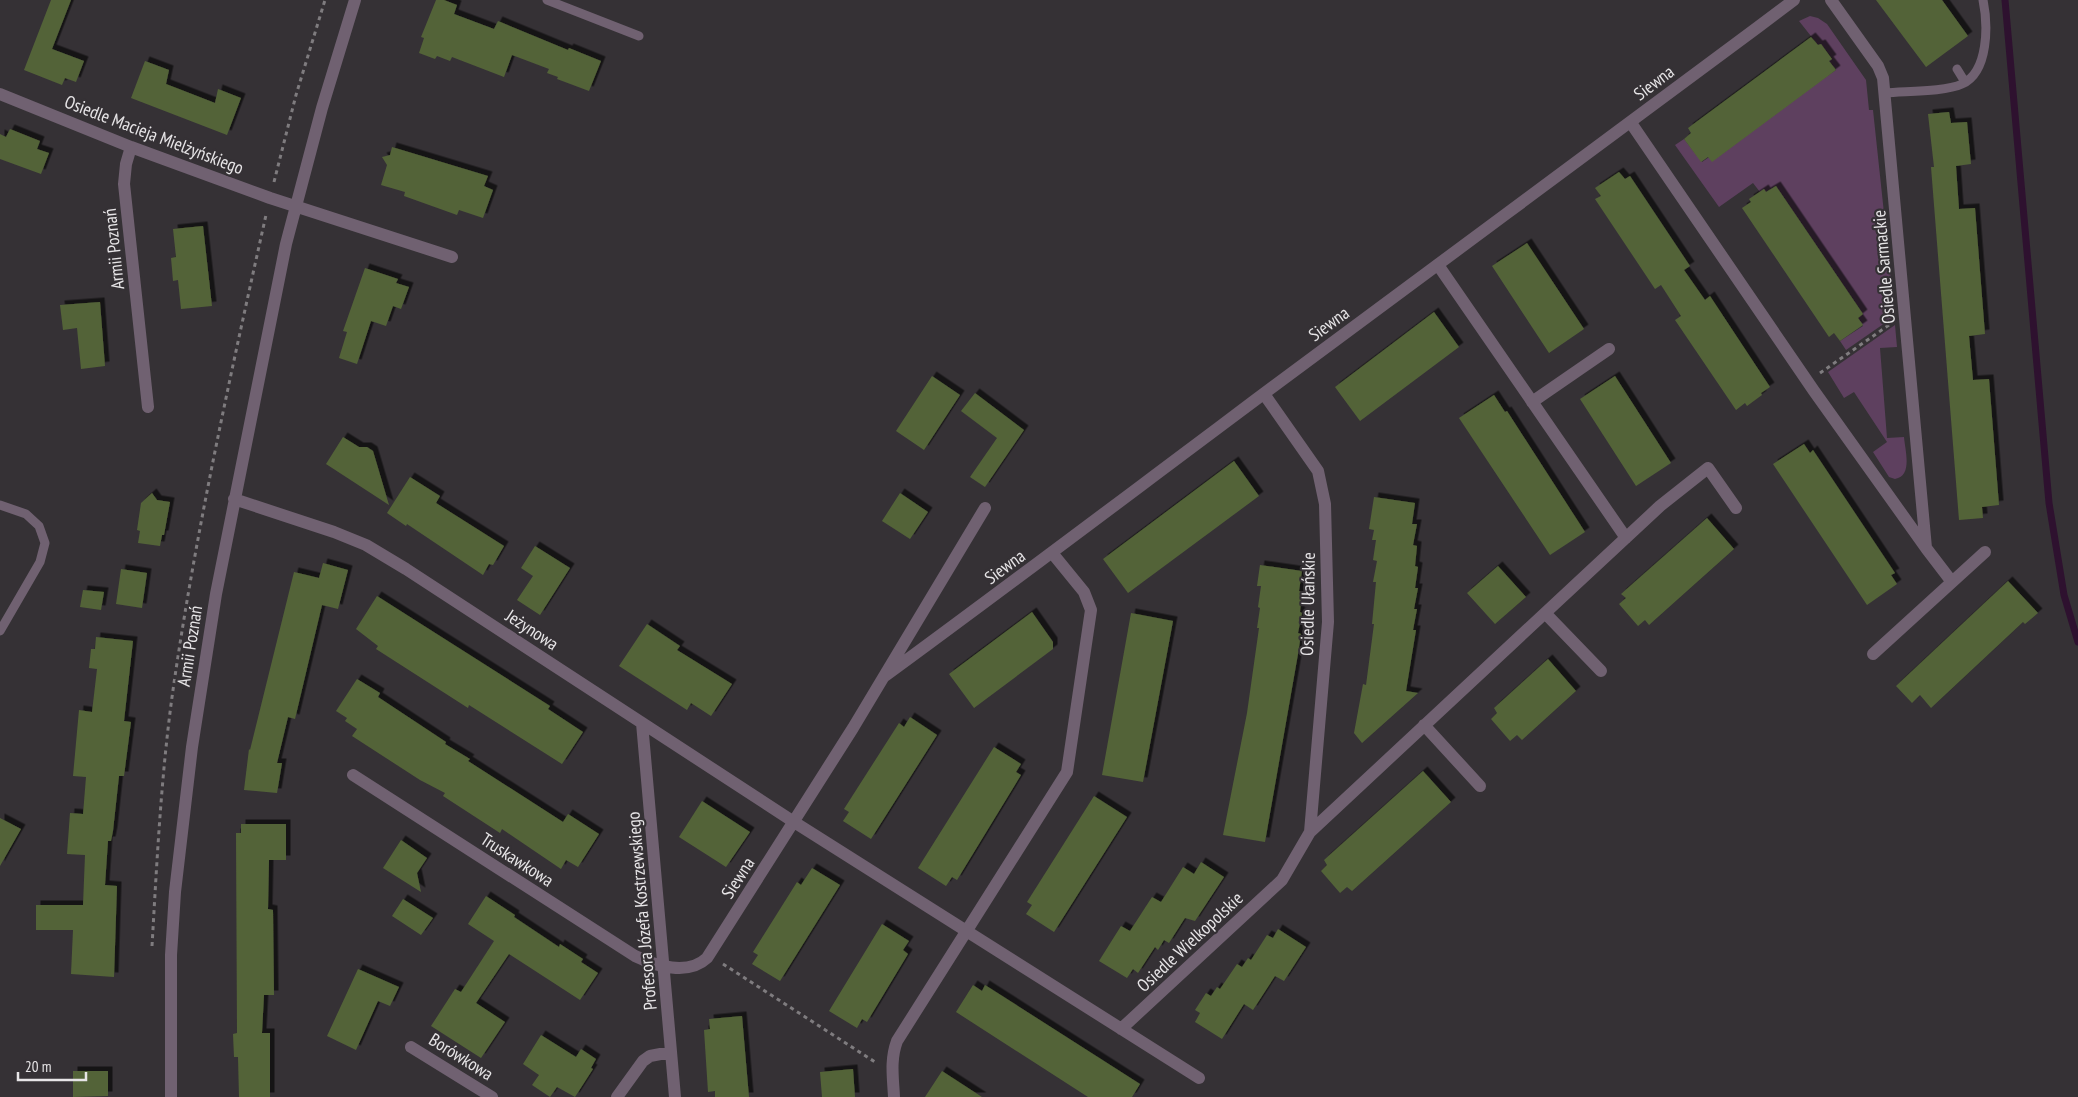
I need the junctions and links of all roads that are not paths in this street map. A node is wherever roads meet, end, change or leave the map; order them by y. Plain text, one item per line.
1 (355, 0) edge
2 (547, 0) edge
3 (1794, 0) edge
4 (1831, 0) edge
5 (1983, 0) edge
6 (639, 36) dead end
7 (1957, 69) dead end
8 (1965, 82) junction
9 (1885, 93) junction
10 (0, 94) edge
11 (1632, 122) junction
12 (131, 147) junction
13 (296, 206) junction
14 (452, 257) dead end
15 (1438, 265) junction
16 (1609, 349) dead end
17 (1264, 394) junction
18 (1532, 402) junction
19 (148, 407) dead end
20 (234, 499) junction
21 (0, 505) edge
22 (985, 508) dead end
23 (1736, 508) dead end
24 (1626, 538) junction
25 (1926, 548) junction
26 (1985, 552) dead end
27 (1053, 554) junction
28 (1952, 582) junction
29 (1545, 613) junction
30 (0, 631) edge
31 (1873, 654) dead end
32 (1601, 671) dead end
33 (885, 676) junction
34 (642, 723) junction
35 (1424, 726) junction
36 (353, 775) dead end
37 (1480, 786) dead end
38 (794, 822) junction
39 (1310, 832) junction
40 (1282, 880) joint
41 (967, 932) junction
42 (665, 967) junction
43 (1121, 1029) junction
44 (411, 1047) dead end
45 (671, 1052) junction
46 (1199, 1078) dead end
47 (171, 1097) edge
48 (492, 1097) edge
49 (617, 1097) edge
50 (675, 1097) edge
51 (894, 1097) edge

1 - 13 street, Armii Poznań
2 - 6 lane
3 - 11 street, Siewna
4 - 9 street, Osiedle Sarmackie
5 - 8 lane
7 - 8 lane
8 - 9 lane
9 - 25 street, Osiedle Sarmackie
10 - 12 street, Osiedle Macieja Mielżyńskiego
11 - 15 street, Siewna
11 - 25 street
12 - 13 street, Osiedle Macieja Mielżyńskiego
12 - 19 street, Armii Poznań
13 - 14 street
13 - 20 street, Armii Poznań
15 - 17 street, Siewna
15 - 18 street
16 - 18 street
17 - 27 street, Siewna
17 - 39 street, Osiedle Ułańskie
18 - 24 street
20 - 34 street, Jeżynowa
20 - 47 street, Armii Poznań
21 - 30 lane
22 - 33 street, Siewna
23 - 24 street, Osiedle Ułańskie
24 - 29 street, Osiedle Ułańskie
25 - 28 street
26 - 28 street
27 - 33 street, Siewna
27 - 41 street
28 - 31 street
29 - 32 street
29 - 35 street, Osiedle Ułańskie
33 - 38 street, Siewna
34 - 38 street, Jeżynowa
34 - 42 street, Profesora Józefa Kostrzewskiego
35 - 37 street
35 - 39 street, Osiedle Ułańskie
36 - 42 street, Truskawkowa
38 - 41 street
38 - 42 street, Siewna
39 - 40 street, Osiedle Ułańskie
40 - 43 street, Osiedle Wielkopolskie
41 - 43 street
41 - 51 street
42 - 45 street, Profesora Józefa Kostrzewskiego
43 - 46 street
44 - 48 street, Borówkowa
45 - 49 street
45 - 50 street, Profesora Józefa Kostrzewskiego

